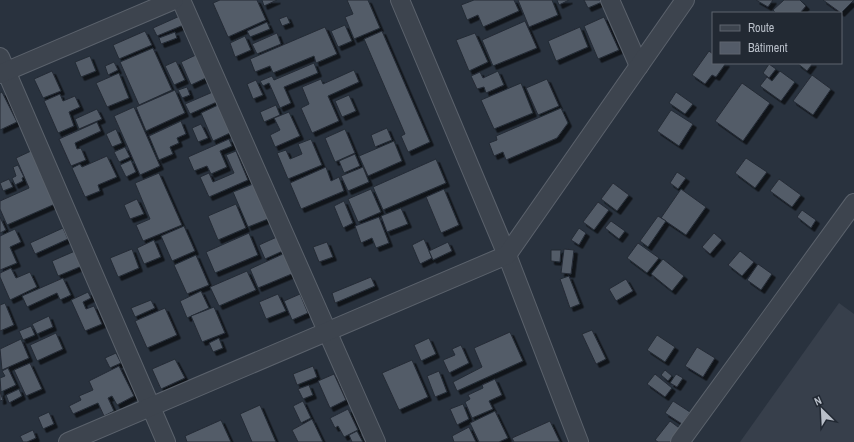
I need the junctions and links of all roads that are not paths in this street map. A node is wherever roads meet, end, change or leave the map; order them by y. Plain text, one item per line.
1 (174, 0) edge
2 (181, 0) edge
3 (400, 0) edge
4 (610, 0) edge
5 (685, 0) edge
6 (639, 66) junction
7 (2, 67) edge
8 (854, 203) edge
9 (507, 255) junction
10 (327, 331) junction
11 (151, 407) junction
12 (68, 442) edge
13 (166, 442) edge
14 (376, 442) edge
15 (580, 442) edge
16 (680, 442) edge

1 - 7 street
2 - 10 street
3 - 9 street
4 - 6 street
5 - 6 street
6 - 9 street
7 - 11 street
8 - 16 street
9 - 10 street
9 - 15 street
10 - 11 street
10 - 14 street
11 - 12 street
11 - 13 street

